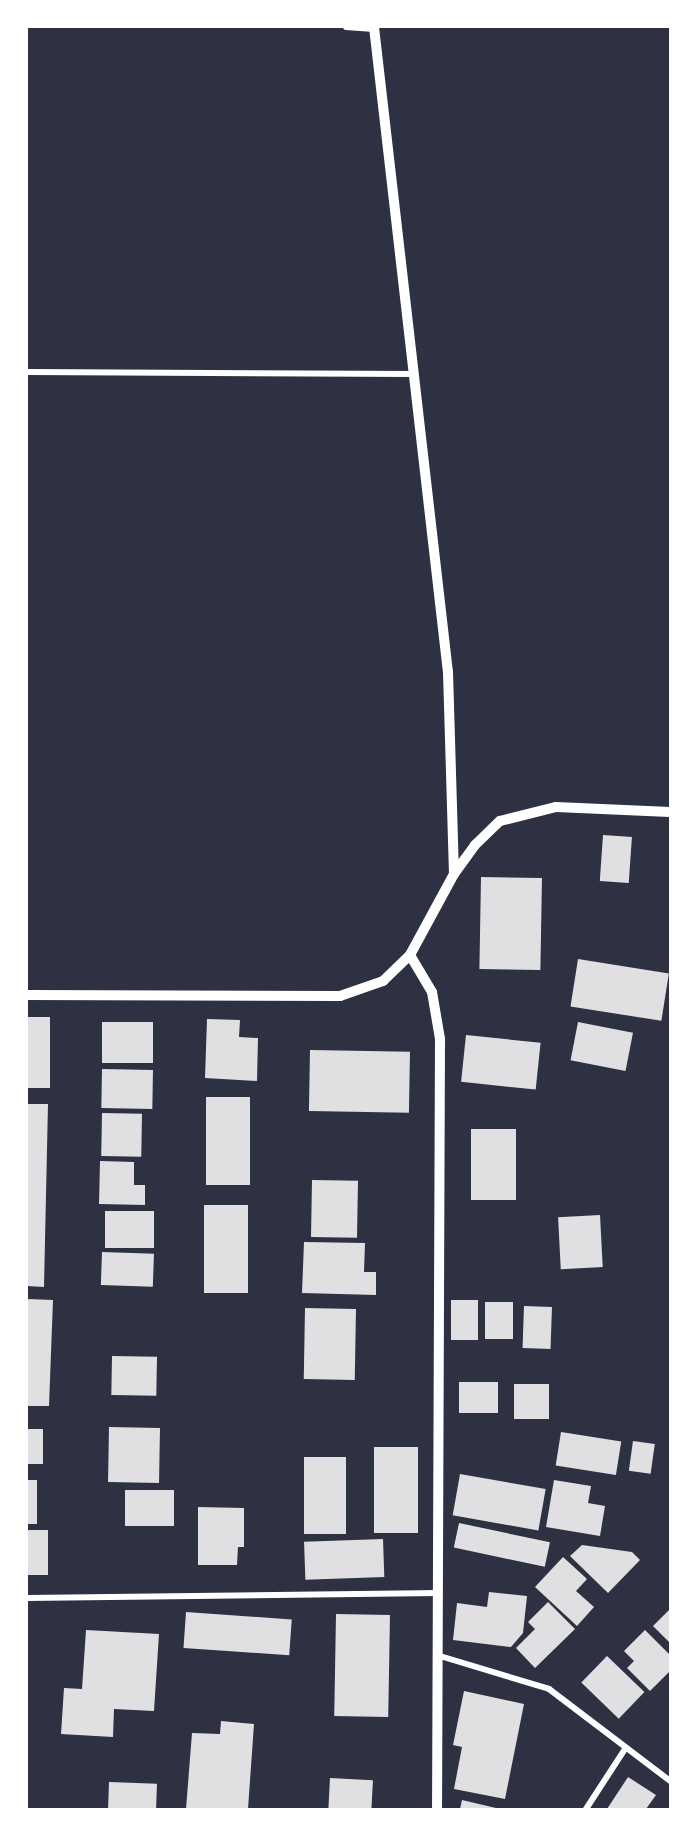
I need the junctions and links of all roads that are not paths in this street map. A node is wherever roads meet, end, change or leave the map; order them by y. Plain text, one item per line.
1 (346, 27) edge
2 (374, 28) edge
3 (27, 372) edge
4 (415, 374) junction
5 (670, 812) edge
6 (454, 874) junction
7 (410, 955) junction
8 (27, 995) edge
9 (439, 1593) junction
10 (27, 1598) edge
11 (440, 1656) junction
12 (625, 1749) junction
13 (670, 1781) edge
14 (437, 1809) edge
15 (586, 1809) edge

1 - 2 street
2 - 4 street
3 - 4 street
4 - 6 street
5 - 6 street
6 - 7 street
7 - 8 street
7 - 9 street
9 - 10 street
9 - 11 street
11 - 12 street
11 - 14 street
12 - 13 street
12 - 15 street

